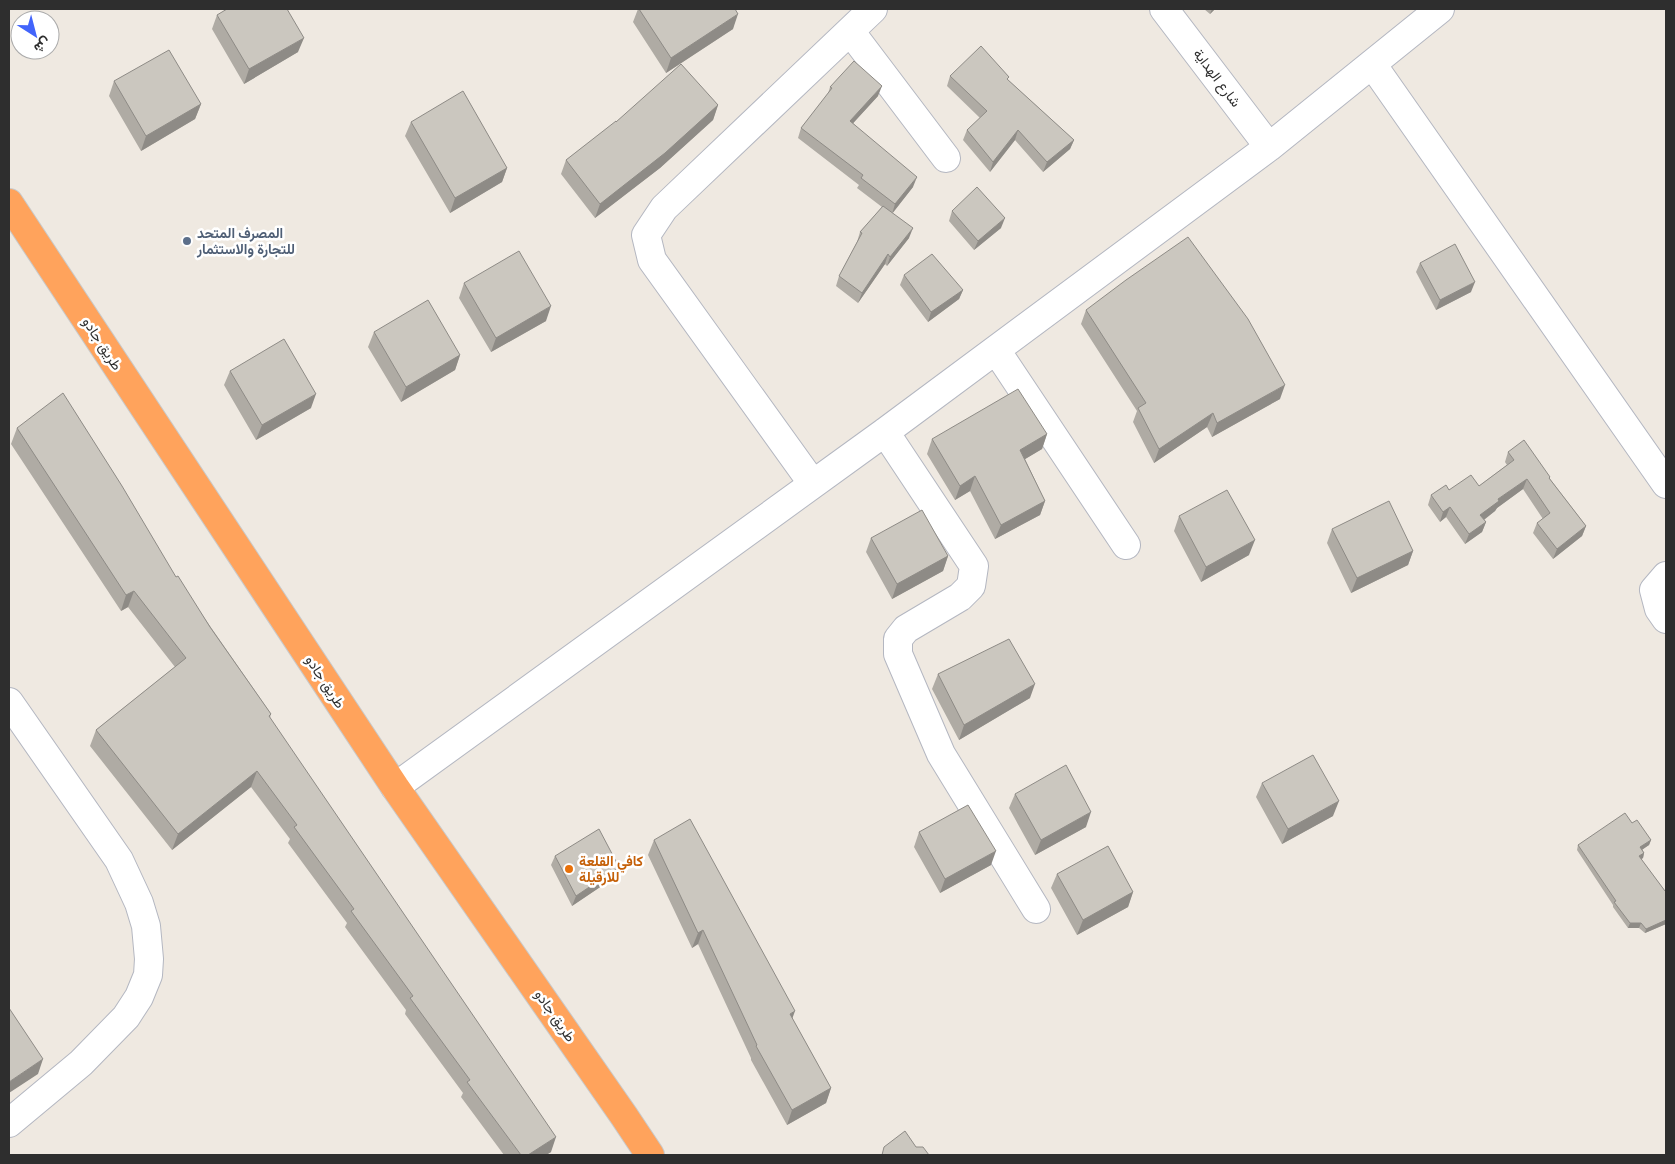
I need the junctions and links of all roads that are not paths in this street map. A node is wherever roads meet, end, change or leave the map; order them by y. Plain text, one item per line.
1 (873, 9) edge
2 (1164, 9) edge
3 (1440, 9) edge
4 (850, 31) junction
5 (1372, 64) junction
6 (1270, 147) junction
7 (946, 158) dead end
8 (9, 203) edge
9 (996, 350) junction
10 (885, 432) junction
11 (813, 484) junction
12 (1666, 484) edge
13 (1126, 546) dead end
14 (1666, 576) edge
15 (1666, 619) edge
16 (9, 702) edge
17 (395, 787) junction
18 (1036, 909) dead end
19 (9, 1123) edge
20 (650, 1155) edge

1 - 4 street
2 - 6 street, شارع الهداية
3 - 5 street
4 - 7 street
4 - 11 street
5 - 6 street
5 - 12 street
6 - 9 street
8 - 17 highway, طريق جادو
9 - 10 street
9 - 13 street
10 - 11 street
10 - 18 street
11 - 17 street
14 - 15 street
16 - 19 street
17 - 20 highway, طريق جادو

